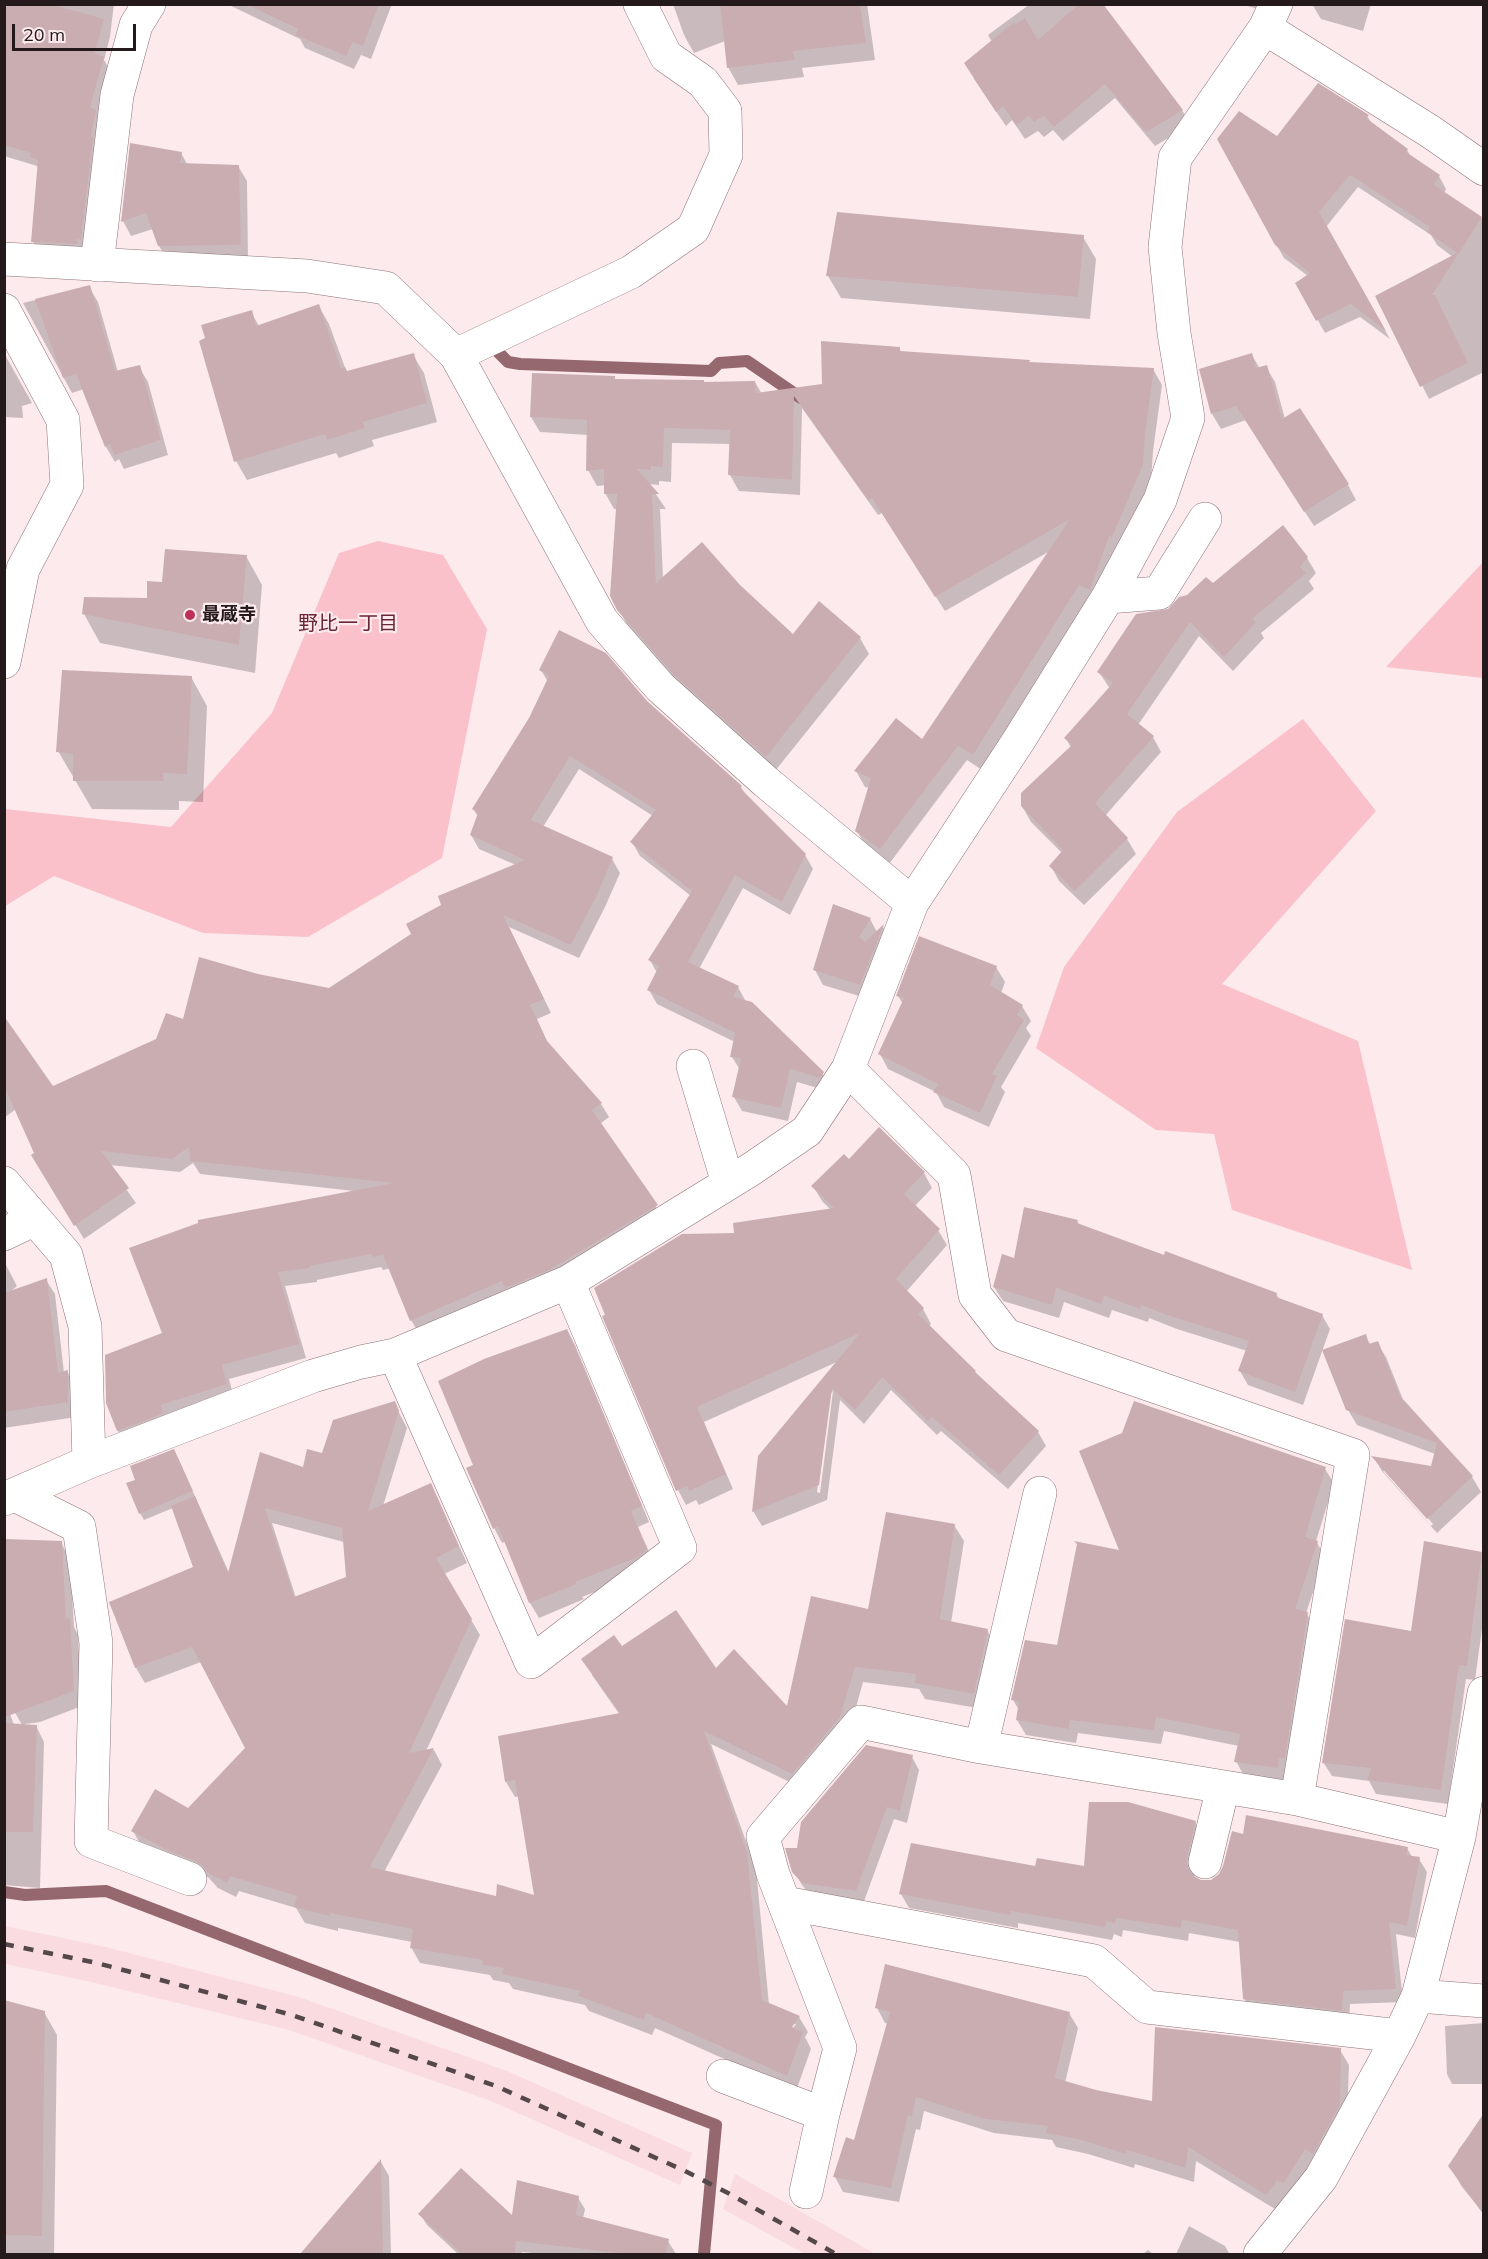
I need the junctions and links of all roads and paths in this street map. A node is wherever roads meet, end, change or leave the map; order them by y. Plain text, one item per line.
1 (149, 4) edge
2 (640, 4) edge
3 (1270, 16) edge
4 (1484, 169) edge
5 (4, 259) edge
6 (97, 265) junction
7 (4, 310) edge
8 (456, 355) junction
9 (1205, 519) dead end
10 (1108, 597) junction
11 (4, 662) edge
12 (912, 903) junction
13 (693, 1066) dead end
14 (848, 1069) junction
15 (4, 1183) edge
16 (728, 1183) junction
17 (35, 1219) junction
18 (4, 1234) edge
19 (568, 1282) junction
20 (394, 1355) junction
21 (89, 1462) junction
22 (1040, 1493) dead end
23 (10, 1497) edge
24 (1484, 1693) edge
25 (981, 1747) junction
26 (1223, 1787) junction
27 (1297, 1800) junction
28 (1459, 1837) junction
29 (1205, 1862) dead end
30 (190, 1879) dead end
31 (785, 1903) junction
32 (1418, 1996) junction
33 (1484, 2001) edge
34 (1399, 2036) junction
35 (723, 2076) dead end
36 (823, 2114) junction
37 (806, 2192) dead end
38 (1260, 2254) edge

1 - 6 street
2 - 8 street
3 - 4 street
3 - 10 street
5 - 6 street
6 - 8 street
7 - 11 street
8 - 12 street
9 - 10 street
10 - 12 street
12 - 14 street
13 - 16 street
14 - 16 street
14 - 27 street
15 - 17 street
16 - 19 street
17 - 18 street
17 - 21 street
19 - 20 street
19 - 20 street
20 - 21 street
21 - 23 street
22 - 25 street
23 - 30 street
24 - 28 street
25 - 26 street
25 - 31 street
26 - 27 street
26 - 29 street
27 - 28 street
28 - 32 street
31 - 34 street
31 - 36 street
32 - 33 street
32 - 34 street
34 - 38 street
35 - 36 street
36 - 37 street

